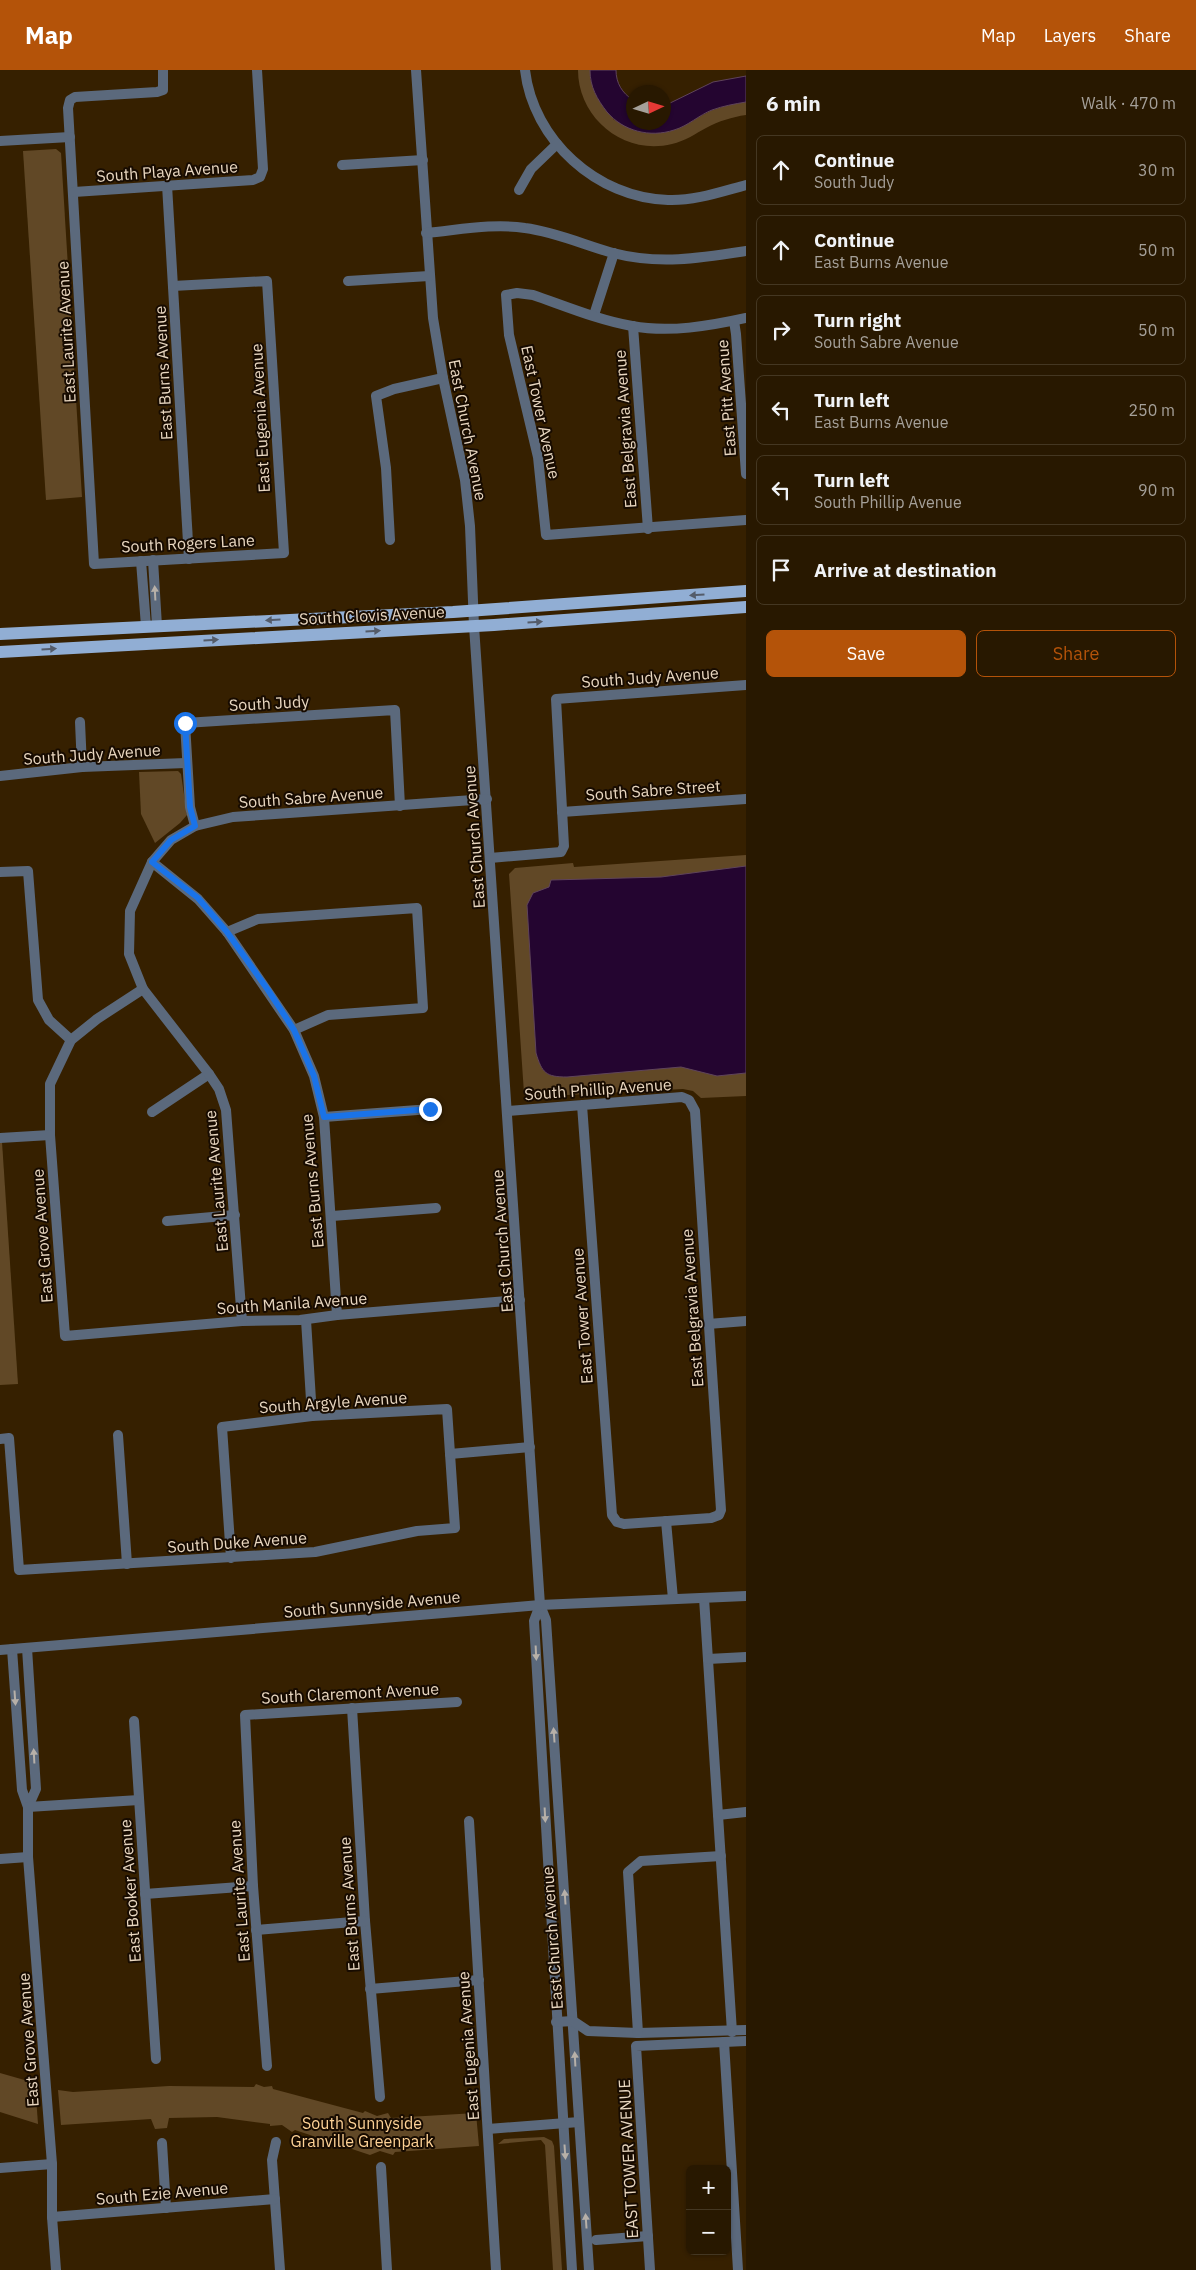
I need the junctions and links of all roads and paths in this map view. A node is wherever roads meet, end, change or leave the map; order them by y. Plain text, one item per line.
1 (163, 70) edge
2 (257, 70) edge
3 (416, 70) edge
4 (525, 70) edge
5 (70, 137) junction
6 (0, 142) edge
7 (557, 144) junction
8 (423, 160) junction
9 (342, 165) dead end
10 (167, 185) junction
11 (746, 185) edge
12 (519, 190) dead end
13 (74, 192) junction
14 (426, 233) junction
15 (746, 251) edge
16 (614, 254) junction
17 (429, 276) junction
18 (348, 281) dead end
19 (173, 286) junction
20 (594, 316) junction
21 (746, 318) edge
22 (734, 321) junction
23 (633, 326) junction
24 (443, 378) junction
25 (746, 474) edge
26 (746, 520) edge
27 (648, 529) junction
28 (390, 540) dead end
29 (284, 553) joint
30 (189, 558) junction
31 (154, 560) junction
32 (142, 561) junction
33 (94, 564) joint
34 (746, 592) edge
35 (746, 607) edge
36 (473, 610) junction
37 (152, 626) junction
38 (474, 626) junction
39 (47, 632) junction
40 (0, 634) edge
41 (0, 643) edge
42 (0, 652) edge
43 (746, 685) edge
44 (80, 722) dead end
45 (186, 763) junction
46 (82, 767) junction
47 (0, 776) edge
48 (487, 799) junction
49 (746, 799) edge
50 (400, 806) junction
51 (562, 812) junction
52 (195, 826) junction
53 (490, 858) junction
54 (152, 862) junction
55 (0, 872) edge
56 (227, 932) junction
57 (143, 989) junction
58 (294, 1030) junction
59 (71, 1040) junction
60 (209, 1074) junction
61 (689, 1100) joint
62 (582, 1105) junction
63 (430, 1109) dead end
64 (508, 1110) junction
65 (152, 1112) dead end
66 (324, 1117) junction
67 (50, 1135) junction
68 (0, 1138) edge
69 (436, 1208) dead end
70 (235, 1215) junction
71 (332, 1216) junction
72 (167, 1221) dead end
73 (520, 1300) junction
74 (337, 1315) junction
75 (306, 1320) junction
76 (242, 1321) junction
77 (746, 1321) edge
78 (708, 1324) junction
79 (65, 1336) joint
80 (312, 1416) junction
81 (118, 1435) dead end
82 (4, 1438) edge
83 (530, 1447) junction
84 (450, 1454) junction
85 (666, 1521) junction
86 (231, 1558) junction
87 (127, 1564) junction
88 (746, 1596) edge
89 (704, 1598) junction
90 (673, 1599) junction
91 (540, 1605) junction
92 (27, 1648) junction
93 (12, 1649) junction
94 (0, 1650) edge
95 (746, 1657) edge
96 (708, 1659) junction
97 (457, 1702) dead end
98 (352, 1708) junction
99 (244, 1714) joint
100 (134, 1721) dead end
101 (139, 1800) junction
102 (28, 1807) junction
103 (746, 1812) edge
104 (718, 1814) junction
105 (469, 1821) dead end
106 (721, 1856) junction
107 (28, 1857) junction
108 (0, 1859) edge
109 (253, 1886) junction
110 (145, 1894) junction
111 (365, 1921) junction
112 (256, 1930) junction
113 (479, 1980) junction
114 (370, 1989) junction
115 (573, 2021) junction
116 (556, 2022) junction
117 (746, 2030) edge
118 (732, 2032) junction
119 (638, 2033) junction
120 (746, 2041) edge
121 (724, 2042) junction
122 (156, 2059) dead end
123 (267, 2066) dead end
124 (380, 2097) dead end
125 (579, 2122) junction
126 (563, 2123) junction
127 (488, 2129) junction
128 (276, 2142) dead end
129 (162, 2143) dead end
130 (52, 2164) junction
131 (382, 2167) dead end
132 (0, 2168) edge
133 (275, 2199) junction
134 (166, 2208) junction
135 (52, 2217) junction
136 (648, 2236) junction
137 (596, 2240) dead end
138 (56, 2270) edge
139 (280, 2270) edge
140 (388, 2270) edge
141 (496, 2270) edge
142 (572, 2270) edge
143 (589, 2270) edge
144 (650, 2270) edge
145 (738, 2270) edge

1 - 5 street, East Laurite Avenue
2 - 10 street, South Playa Avenue
3 - 8 street, East Church Avenue
4 - 7 street
5 - 6 street
5 - 13 street, East Laurite Avenue
7 - 11 street
7 - 12 street
8 - 9 street
8 - 14 street, East Church Avenue
10 - 13 street, South Playa Avenue
10 - 19 street, East Burns Avenue
13 - 33 street, East Laurite Avenue
14 - 16 street
14 - 17 street, East Church Avenue
15 - 16 street
16 - 20 street
17 - 18 street
17 - 24 street, East Church Avenue
19 - 29 street, East Eugenia Avenue
19 - 30 street, East Burns Avenue
20 - 23 street
20 - 27 street, East Tower Avenue
21 - 22 street
22 - 23 street
22 - 25 street, East Pitt Avenue
23 - 27 street, East Belgravia Avenue
24 - 28 street
24 - 36 street, East Church Avenue
26 - 27 street
29 - 30 street, South Rogers Lane
30 - 31 street, South Rogers Lane
31 - 32 street, South Rogers Lane
37 -> 31 street
32 - 33 street, South Rogers Lane
32 - 37 street
34 -> 36 main road, South Clovis Avenue
38 -> 35 main road, South Clovis Avenue
36 -> 37 main road, South Clovis Avenue
36 - 38 street, East Church Avenue
37 - 39 main road, South Clovis Avenue
42 -> 38 main road, South Clovis Avenue
38 - 48 street, East Church Avenue
39 - 40 main road, South Clovis Avenue
39 - 41 main road
43 - 51 street, South Judy Avenue
44 - 46 street
45 - 46 street, South Judy Avenue
45 - 50 street, South Judy
45 - 52 street
46 - 47 street, South Judy Avenue
48 - 50 street, South Sabre Avenue
48 - 53 street, East Church Avenue
49 - 51 street, South Sabre Street
50 - 52 street, South Sabre Avenue
51 - 53 street
52 - 54 street, South Sabre Avenue
53 - 64 street, East Church Avenue
54 - 56 street, East Burns Avenue
54 - 57 street, East Laurite Avenue
55 - 59 street
56 - 58 street, East Burns Avenue
56 - 58 street
57 - 59 street
57 - 60 street, East Laurite Avenue
58 - 66 street, East Burns Avenue
59 - 67 street, East Grove Avenue
60 - 65 street
60 - 70 street, East Laurite Avenue
61 - 62 street, South Phillip Avenue
61 - 78 street, East Belgravia Avenue
62 - 64 street, South Phillip Avenue
62 - 85 street, East Tower Avenue
63 - 66 street
64 - 73 street, East Church Avenue
66 - 71 street, East Burns Avenue
67 - 68 street
67 - 79 street, East Grove Avenue
69 - 71 street
70 - 72 street
70 - 76 street, East Laurite Avenue
71 - 74 street, East Burns Avenue
73 - 74 street, South Manila Avenue
73 - 83 street, East Church Avenue
74 - 75 street, South Manila Avenue
75 - 76 street, South Manila Avenue
75 - 80 street
76 - 79 street, South Manila Avenue
77 - 78 street
78 - 85 street, East Belgravia Avenue
80 - 84 street, South Argyle Avenue
80 - 86 street, South Argyle Avenue
81 - 87 street
82 - 87 street, South Duke Avenue
83 - 84 street
83 - 91 street, East Church Avenue
84 - 86 street, South Duke Avenue
85 - 90 street
86 - 87 street, South Duke Avenue
88 - 89 street, South Sunnyside Avenue
89 - 90 street, South Sunnyside Avenue
89 - 96 street
90 - 91 street, South Sunnyside Avenue
91 - 92 street, South Sunnyside Avenue
115 -> 91 street, East Church Avenue
91 -> 116 street, East Church Avenue
92 - 93 street, South Sunnyside Avenue
102 -> 92 street, East Grove Avenue
93 - 94 street, South Sunnyside Avenue
93 -> 102 street, East Grove Avenue
95 - 96 street
96 - 104 street
97 - 98 street, South Claremont Avenue
98 - 99 street, South Claremont Avenue
98 - 111 street, East Burns Avenue
99 - 109 street, East Laurite Avenue
100 - 101 street, East Booker Avenue
101 - 102 street
101 - 110 street, East Booker Avenue
102 - 107 street, East Grove Avenue
103 - 104 street
104 - 106 street
105 - 113 street, East Eugenia Avenue
106 - 118 street
106 - 119 street
107 - 108 street
107 - 130 street, East Grove Avenue
109 - 110 street
109 - 112 street, East Laurite Avenue
110 - 122 street, East Booker Avenue
111 - 112 street
111 - 114 street, East Burns Avenue
112 - 123 street, East Laurite Avenue
113 - 114 street
113 - 127 street, East Eugenia Avenue
114 - 124 street, East Burns Avenue
115 - 116 street
115 - 119 street
125 -> 115 street, East Church Avenue
116 - 126 street, East Church Avenue
117 - 118 street
118 - 119 street
120 - 121 street
121 - 136 street, EAST TOWER AVENUE
121 - 145 street
125 - 126 street
143 -> 125 street, East Church Avenue
126 - 127 street
126 -> 142 street, East Church Avenue
127 - 141 street, East Eugenia Avenue
128 - 133 street
129 - 134 street
130 - 132 street
130 - 135 street, East Grove Avenue
131 - 140 street
133 - 134 street, South Ezie Avenue
133 - 139 street
134 - 135 street, South Ezie Avenue
135 - 138 street, East Grove Avenue
136 - 137 street
136 - 144 street, EAST TOWER AVENUE

